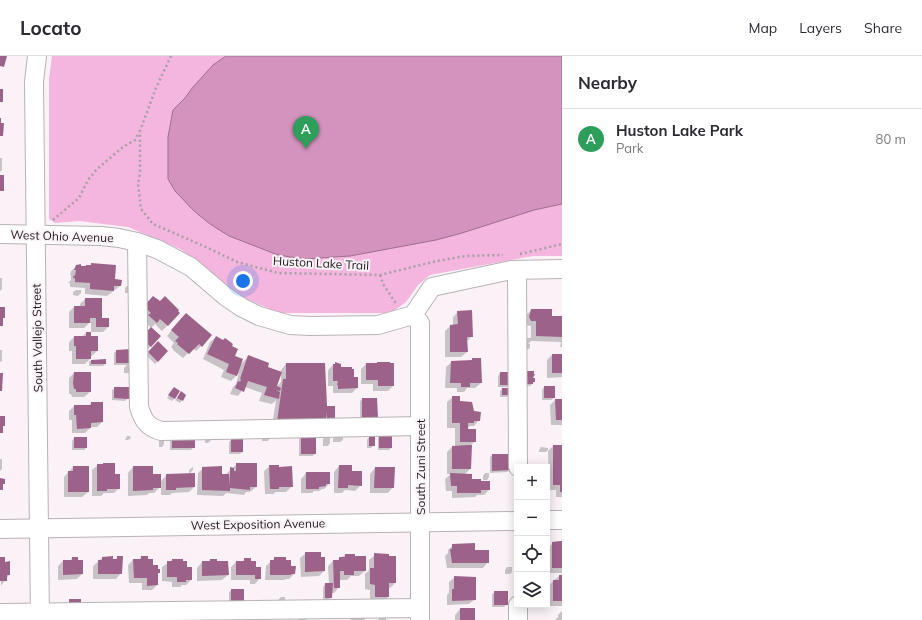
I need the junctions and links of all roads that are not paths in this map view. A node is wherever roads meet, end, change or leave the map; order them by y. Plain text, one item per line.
1 (37, 56) edge
2 (0, 234) edge
3 (36, 234) junction
4 (137, 242) junction
5 (513, 260) junction
6 (562, 269) edge
7 (413, 316) junction
8 (420, 426) junction
9 (518, 464) edge
10 (550, 520) edge
11 (562, 520) edge
12 (514, 521) edge
13 (419, 522) junction
14 (0, 528) edge
15 (40, 528) junction
16 (518, 608) edge
17 (0, 614) edge
18 (420, 614) edge
19 (40, 616) edge
20 (518, 620) edge

1 - 3 street, South Vallejo Street
2 - 3 street, West Ohio Avenue
3 - 4 street, West Ohio Avenue
3 - 15 street, South Vallejo Street
4 - 7 street, West Ohio Avenue
4 - 8 street
5 - 6 street
5 - 7 street
5 - 9 street
7 - 8 street, South Zuni Street
8 - 13 street, South Zuni Street
10 - 11 street
12 - 13 street, West Exposition Avenue
13 - 15 street, West Exposition Avenue
13 - 18 street, South Zuni Street
14 - 15 street, West Exposition Avenue
15 - 19 street, South Vallejo Street
16 - 20 street
17 - 19 street
18 - 19 street

